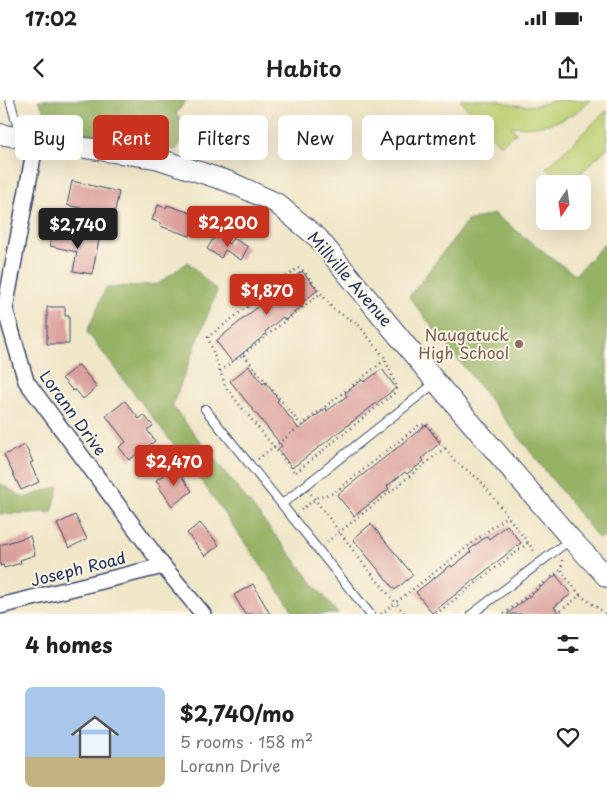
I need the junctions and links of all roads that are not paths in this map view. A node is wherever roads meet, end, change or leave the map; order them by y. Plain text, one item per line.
1 (10, 100) edge
2 (17, 115) edge
3 (0, 134) edge
4 (15, 137) edge
5 (83, 147) edge
6 (25, 160) edge
7 (3, 308) edge
8 (436, 382) junction
9 (205, 409) dead end
10 (282, 504) junction
11 (571, 539) junction
12 (164, 566) junction
13 (607, 577) edge
14 (0, 606) edge
15 (203, 614) edge
16 (370, 614) edge
17 (472, 614) edge

1 - 2 lane
3 - 4 street, Millville Avenue
5 - 8 street, Millville Avenue
6 - 7 street, Lorann Drive
7 - 12 street, Lorann Drive
8 - 10 lane
8 - 11 street, Millville Avenue
9 - 10 lane
10 - 16 lane
11 - 13 street, Millville Avenue
11 - 17 lane
12 - 14 street, Joseph Road
12 - 15 street, Lorann Drive

